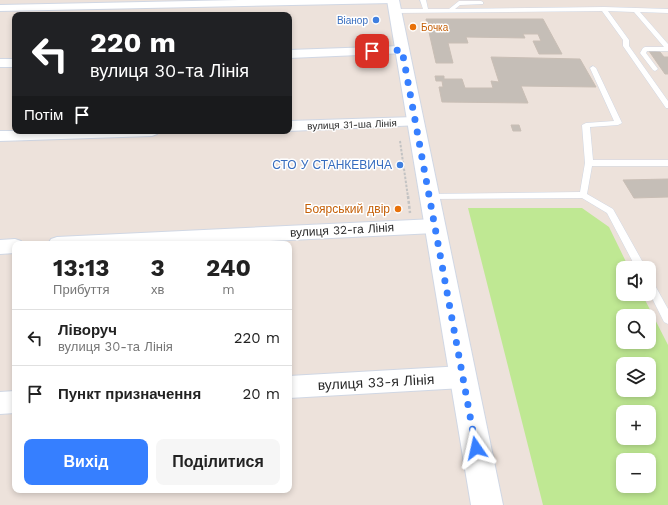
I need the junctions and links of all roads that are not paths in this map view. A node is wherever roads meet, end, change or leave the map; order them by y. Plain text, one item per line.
1 (423, 0) edge
2 (393, 4) edge
3 (0, 8) edge
4 (604, 9) junction
5 (426, 10) junction
6 (636, 11) junction
7 (668, 11) edge
8 (668, 49) edge
9 (402, 50) junction
10 (292, 54) edge
11 (0, 63) edge
12 (12, 63) edge
13 (593, 68) dead end
14 (655, 68) dead end
15 (668, 106) edge
16 (415, 122) junction
17 (292, 126) edge
18 (61, 134) edge
19 (0, 136) edge
20 (589, 163) junction
21 (668, 163) edge
22 (583, 195) junction
23 (429, 197) junction
24 (435, 226) junction
25 (120, 241) edge
26 (12, 246) edge
27 (0, 247) edge
28 (637, 261) edge
29 (656, 296) edge
30 (668, 319) edge
31 (463, 377) junction
32 (292, 387) edge
33 (12, 402) edge
34 (0, 403) edge
35 (487, 505) edge

1 - 5 lane
2 - 3 street
2 - 5 lane
2 - 9 main road
4 - 5 lane
4 - 6 lane
4 - 15 lane
6 - 7 lane
6 - 8 lane
8 - 14 lane
9 - 10 street
9 - 16 main road
11 - 12 street
13 - 20 lane
16 - 17 street, вулиця 31-ша Лінія
16 - 23 main road
18 - 19 street
20 - 21 lane
20 - 22 lane
22 - 23 lane
22 - 28 lane
23 - 24 main road
24 - 25 street, вулиця 32-га Лінія
24 - 31 main road
26 - 27 street
29 - 30 lane
31 - 32 street, вулиця 33-я Лінія
31 - 35 main road
33 - 34 street

